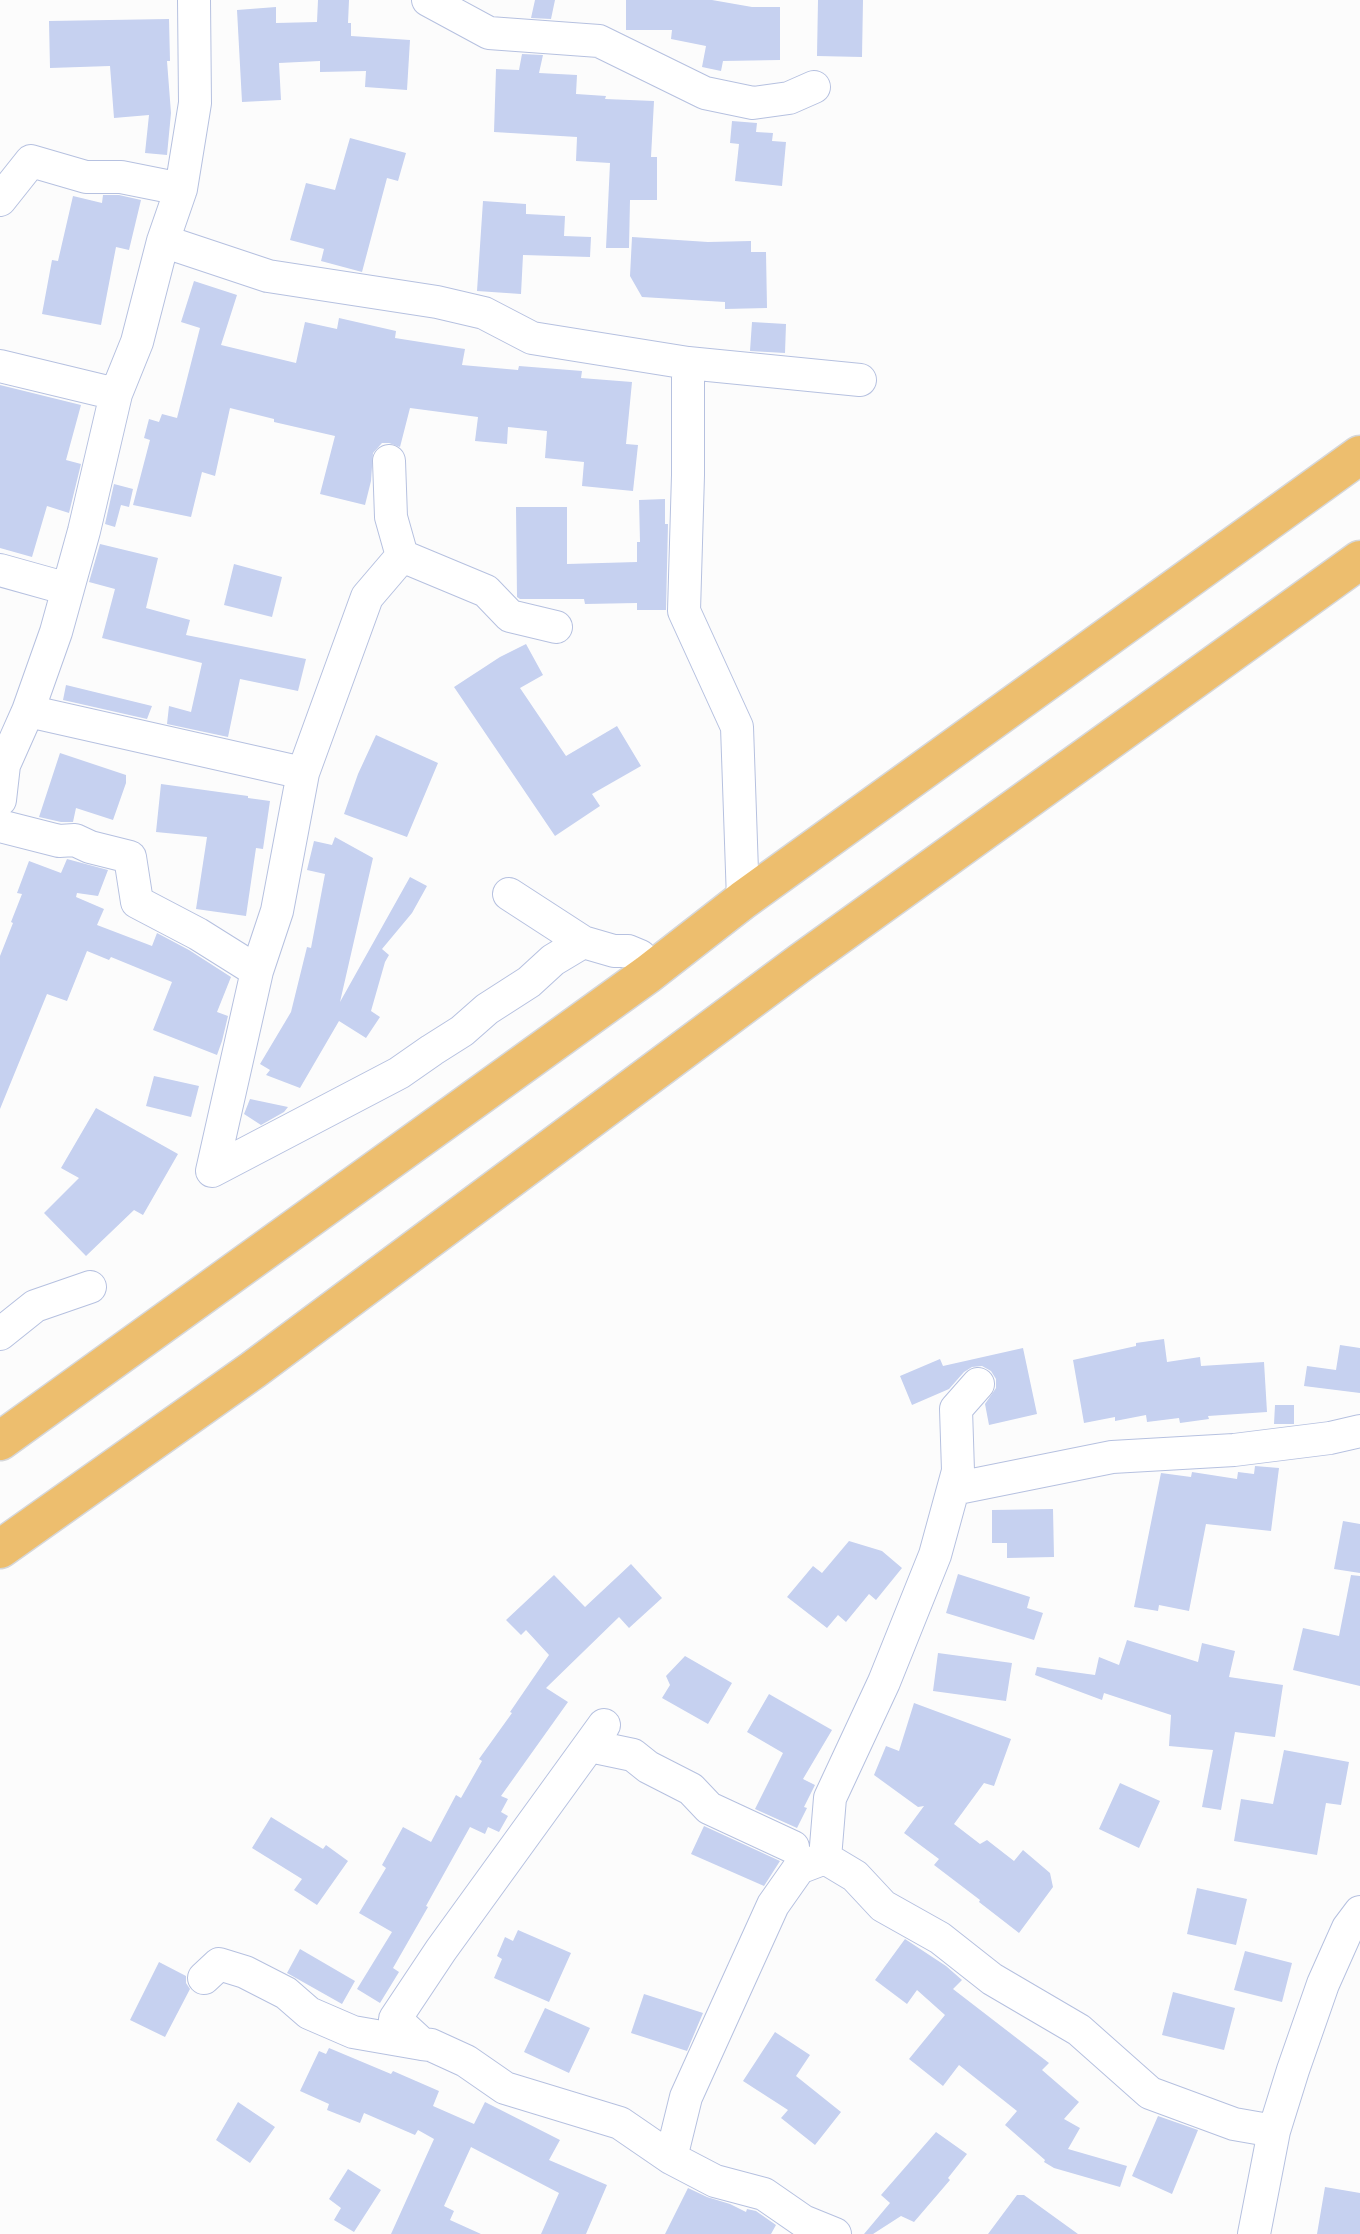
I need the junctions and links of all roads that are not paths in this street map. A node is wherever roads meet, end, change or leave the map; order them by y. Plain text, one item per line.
1 (194, 0) edge
2 (428, 0) edge
3 (814, 87) dead end
4 (181, 189) junction
5 (0, 201) edge
6 (163, 241) junction
7 (688, 363) junction
8 (0, 366) edge
9 (860, 380) dead end
10 (116, 394) junction
11 (1360, 456) edge
12 (389, 461) dead end
13 (402, 556) junction
14 (1360, 560) edge
15 (0, 570) edge
16 (68, 589) junction
17 (556, 627) dead end
18 (28, 711) junction
19 (303, 773) junction
20 (0, 800) edge
21 (0, 826) edge
22 (509, 894) dead end
23 (743, 900) junction
24 (583, 942) junction
25 (257, 971) junction
26 (648, 974) junction
27 (90, 1287) dead end
28 (0, 1334) edge
29 (978, 1384) dead end
30 (1360, 1431) edge
31 (0, 1441) edge
32 (953, 1489) junction
33 (0, 1549) edge
34 (793, 1847) dead end
35 (825, 1858) junction
36 (1360, 1912) edge
37 (204, 1978) dead end
38 (422, 2044) junction
39 (1274, 2131) junction
40 (671, 2158) junction
41 (835, 2234) edge
42 (1254, 2234) edge

1 - 4 street
2 - 3 street
4 - 5 street
4 - 6 street
6 - 7 street
6 - 10 street
7 - 9 street
7 - 23 street
8 - 10 street
10 - 16 street
11 - 23 highway
12 - 13 street
13 - 17 street
13 - 19 street
14 - 33 highway
15 - 16 street
16 - 18 street
18 - 19 street
18 - 20 street
19 - 25 street
21 - 25 street
22 - 24 street
23 - 26 highway
24 - 25 street
24 - 26 street
26 - 31 highway
27 - 28 street
29 - 32 street
30 - 32 street
32 - 35 street
34 - 38 street
35 - 39 street
35 - 40 street
36 - 39 street
37 - 38 street
38 - 40 street
39 - 42 street
40 - 41 street

